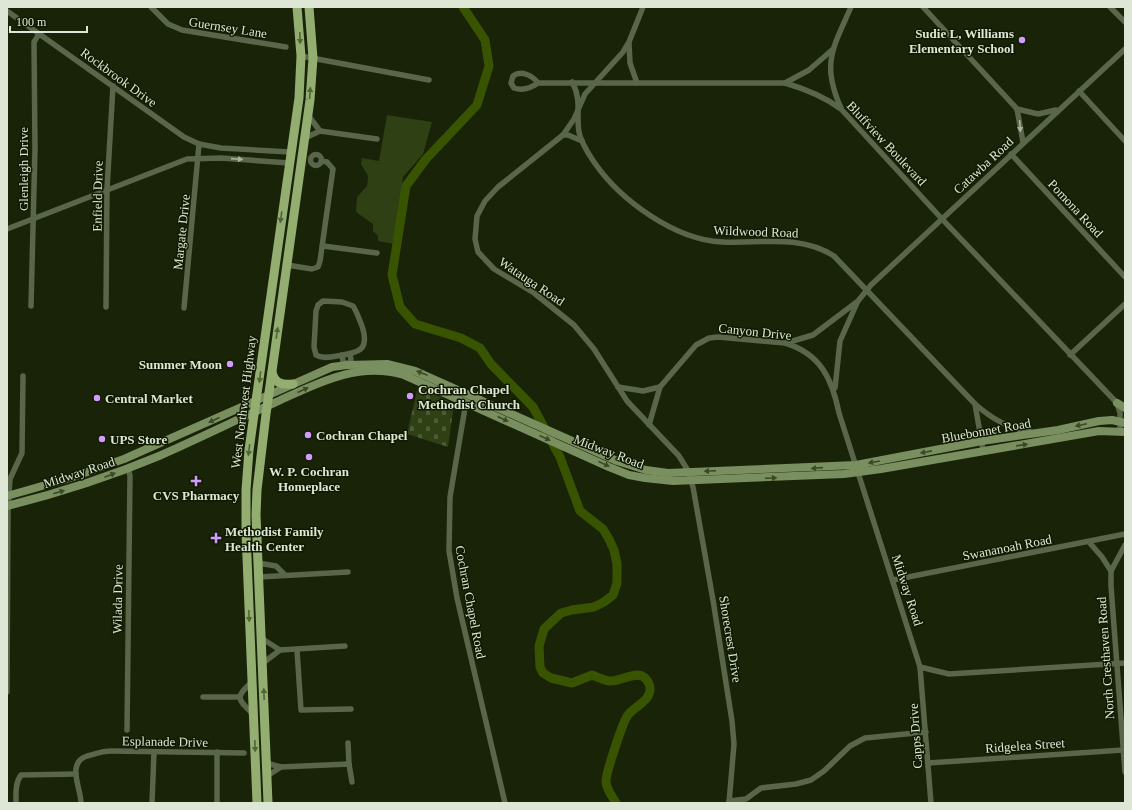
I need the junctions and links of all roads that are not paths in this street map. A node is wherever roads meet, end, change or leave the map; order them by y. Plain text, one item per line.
1 (151, 7) edge
2 (297, 7) edge
3 (309, 7) edge
4 (643, 7) edge
5 (851, 7) edge
6 (923, 7) edge
7 (1110, 7) edge
8 (7, 11) edge
9 (1125, 22) edge
10 (39, 34) junction
11 (629, 42) junction
12 (286, 47) dead end
13 (1125, 49) edge
14 (832, 50) junction
15 (301, 56) junction
16 (313, 58) junction
17 (429, 80) dead end
18 (572, 82) junction
19 (596, 82) junction
20 (637, 82) junction
21 (538, 83) dead end
22 (785, 83) junction
23 (113, 86) junction
24 (1079, 91) junction
25 (1063, 106) junction
26 (579, 108) junction
27 (841, 109) junction
28 (1017, 109) junction
29 (308, 115) junction
30 (320, 131) junction
31 (563, 135) junction
32 (304, 138) junction
33 (377, 139) dead end
34 (582, 141) junction
35 (1125, 141) edge
36 (1023, 142) junction
37 (199, 144) junction
38 (290, 152) junction
39 (1011, 154) junction
40 (198, 158) junction
41 (306, 159) junction
42 (289, 163) junction
43 (107, 189) junction
44 (34, 218) junction
45 (942, 219) junction
46 (7, 228) edge
47 (323, 246) junction
48 (377, 253) dead end
49 (287, 265) junction
50 (1125, 277) edge
51 (867, 290) junction
52 (858, 301) junction
53 (1125, 304) edge
54 (32, 306) dead end
55 (106, 307) dead end
56 (184, 308) dead end
57 (785, 343) junction
58 (350, 354) junction
59 (342, 355) junction
60 (1070, 355) junction
61 (347, 369) junction
62 (272, 372) junction
63 (23, 376) dead end
64 (293, 384) junction
65 (618, 387) junction
66 (660, 387) junction
67 (834, 390) junction
68 (268, 396) junction
69 (467, 398) junction
70 (256, 400) junction
71 (1117, 403) junction
72 (975, 404) junction
73 (267, 406) junction
74 (1125, 408) edge
75 (255, 411) junction
76 (992, 418) junction
77 (979, 421) junction
78 (1122, 422) edge
79 (649, 425) junction
80 (1122, 431) edge
81 (1037, 433) junction
82 (178, 435) junction
83 (982, 441) junction
84 (182, 445) junction
85 (984, 450) junction
86 (124, 459) junction
87 (128, 468) junction
88 (857, 469) junction
89 (689, 472) junction
90 (691, 481) junction
91 (8, 496) edge
92 (7, 506) edge
93 (245, 517) junction
94 (1125, 534) edge
95 (1089, 542) junction
96 (1125, 544) edge
97 (258, 550) junction
98 (258, 563) junction
99 (1111, 571) junction
100 (348, 572) dead end
101 (285, 575) junction
102 (248, 577) junction
103 (259, 577) junction
104 (893, 580) junction
105 (262, 638) junction
106 (345, 646) dead end
107 (280, 650) junction
108 (297, 650) junction
109 (263, 663) junction
110 (1117, 663) junction
111 (1125, 663) edge
112 (920, 667) junction
113 (252, 682) junction
114 (7, 692) edge
115 (203, 697) dead end
116 (239, 698) junction
117 (351, 708) dead end
118 (254, 714) junction
119 (127, 730) dead end
120 (926, 732) junction
121 (1124, 734) edge
122 (348, 743) dead end
123 (1123, 750) junction
124 (154, 752) junction
125 (217, 752) junction
126 (244, 753) dead end
127 (266, 762) junction
128 (928, 762) junction
129 (349, 764) junction
130 (281, 767) junction
131 (1125, 772) edge
132 (76, 774) junction
133 (267, 776) junction
134 (352, 782) dead end
135 (729, 802) edge
136 (16, 803) edge
137 (81, 803) edge
138 (152, 803) edge
139 (217, 803) edge
140 (257, 803) edge
141 (268, 803) edge
142 (505, 803) edge
143 (931, 803) edge

1 - 12 street, Guernsey Lane
2 -> 15 main road, West Northwest Highway
3 - 16 main road, West Northwest Highway
4 - 11 street
5 - 14 street
6 - 28 street
7 - 9 street
8 - 10 street, Rockbrook Drive
10 - 23 street, Rockbrook Drive
10 - 44 street, Glenleigh Drive
11 - 19 street, Watauga Road
11 - 20 street
13 - 24 street, Catawba Road
14 - 22 street
14 - 27 street
15 - 16 street
15 - 38 main road, West Northwest Highway
16 - 17 street
29 -> 16 main road, West Northwest Highway
18 - 19 street, Bluffview Boulevard
18 - 21 street, Bluffview Boulevard
18 - 26 street, Wildwood Road
19 - 20 street, Bluffview Boulevard
19 - 26 street, Watauga Road
20 - 22 street, Bluffview Boulevard
22 - 27 street, Bluffview Boulevard
23 - 37 street, Rockbrook Drive
23 - 43 street, Enfield Drive
24 - 25 street, Catawba Road
24 - 35 street
25 - 28 street
25 - 36 street, Catawba Road
26 - 31 street, Watauga Road
26 - 34 street, Wildwood Road
27 - 45 street, Bluffview Boulevard
28 -> 36 street
29 - 30 street
29 - 32 main road, West Northwest Highway
30 - 32 street
30 - 33 street
31 - 34 street
31 - 65 street, Watauga Road
32 - 41 main road, West Northwest Highway
34 - 51 street, Wildwood Road
36 - 39 street, Catawba Road
37 - 38 street, Rockbrook Drive
37 - 40 street
38 - 41 main road
38 - 42 main road, West Northwest Highway
39 - 45 street, Catawba Road
39 - 50 street, Pomona Road
40 -> 42 street
40 - 43 street
40 - 56 street, Margate Drive
41 - 42 main road
41 - 47 street
41 - 49 main road, West Northwest Highway
42 -> 70 main road, West Northwest Highway
43 - 44 street
43 - 55 street, Enfield Drive
44 - 46 street
44 - 54 street, Glenleigh Drive
45 - 51 street, Catawba Road
45 - 60 street, Bluffview Boulevard
47 - 48 street
47 - 49 street
62 -> 49 main road, West Northwest Highway
51 - 52 street, Catawba Road
51 - 72 street, Wildwood Road
52 - 57 street, Catawba Road
52 - 67 street, Catawba Road
53 - 60 street
57 - 66 street, Canyon Drive
57 - 67 street, Canyon Drive
58 - 59 street
58 - 59 street
58 - 61 street
59 - 61 street
60 - 71 street, Bluffview Boulevard
61 - 64 main road, Midway Road
61 - 69 main road, Midway Road
73 -> 61 main road, Midway Road
62 - 64 main road
62 - 68 main road, West Northwest Highway
63 - 91 street
64 - 68 main road, Midway Road
65 - 66 street
65 - 79 street, Watauga Road
66 - 79 street, Canyon Drive
67 - 88 street, Canyon Drive
68 - 70 main road, Midway Road
68 - 73 main road, West Northwest Highway
69 - 89 main road, Midway Road
69 -> 90 main road, Midway Road
69 - 142 street, Cochran Chapel Road
70 - 75 main road, West Northwest Highway
70 -> 82 main road, Midway Road
71 - 74 main road
71 - 78 street
72 - 76 street, Wildwood Road
72 - 77 street
73 - 75 main road, Midway Road
73 - 97 main road, West Northwest Highway
75 - 84 main road, Midway Road
75 -> 93 main road, West Northwest Highway
76 - 77 street
76 - 81 street, Wildwood Road
77 - 83 street
78 - 80 street
78 -> 81 main road, Bluebonnet Road
79 - 89 street, Watauga Road
85 -> 80 main road, Bluebonnet Road
81 - 83 main road, Bluebonnet Road
82 - 84 main road
82 - 86 main road, Midway Road
83 - 85 street
83 -> 88 main road, Bluebonnet Road
84 - 87 main road, Midway Road
85 - 88 main road, Bluebonnet Road
86 - 87 main road
86 - 91 main road, Midway Road
92 -> 87 main road, Midway Road
87 - 119 street, Wilada Drive
88 -> 89 main road, Midway Road
90 -> 88 main road, Midway Road
88 - 104 street, Midway Road
89 - 90 street, Watauga Road
90 - 135 street, Shorecrest Drive
91 - 92 street
92 - 114 street
93 - 97 main road
93 - 102 main road, West Northwest Highway
94 - 95 street, Swananoah Road
95 - 99 street
95 - 104 street, Swananoah Road
96 - 99 street
97 - 98 main road, West Northwest Highway
98 - 101 street
98 - 103 main road, West Northwest Highway
99 - 110 street, North Cresthaven Road
100 - 101 street
101 - 103 street
102 - 103 main road
102 -> 113 main road, West Northwest Highway
103 - 105 main road, West Northwest Highway
104 - 112 street, Midway Road
105 - 107 street
105 - 109 main road, West Northwest Highway
106 - 108 street
107 - 108 street
107 - 109 street
108 - 117 street
127 -> 109 main road, West Northwest Highway
110 - 111 street
110 - 112 street
110 - 121 street, North Cresthaven Road
112 - 120 street, Capps Drive
113 - 116 street
113 - 118 main road, West Northwest Highway
115 - 116 street
116 - 118 street
118 -> 140 main road, West Northwest Highway
120 - 128 street, Capps Drive
120 - 135 street
121 - 123 street, North Cresthaven Road
122 - 129 street
123 - 128 street, Ridgelea Street
123 - 131 street, North Cresthaven Road
124 - 125 street, Esplanade Drive
124 - 132 street, Esplanade Drive
124 - 138 street
125 - 126 street, Esplanade Drive
125 - 139 street
127 - 130 street
127 - 133 main road, West Northwest Highway
128 - 143 street, Capps Drive
129 - 130 street
129 - 134 street
130 - 133 street
132 - 136 street
132 - 137 street
133 - 141 main road, West Northwest Highway

